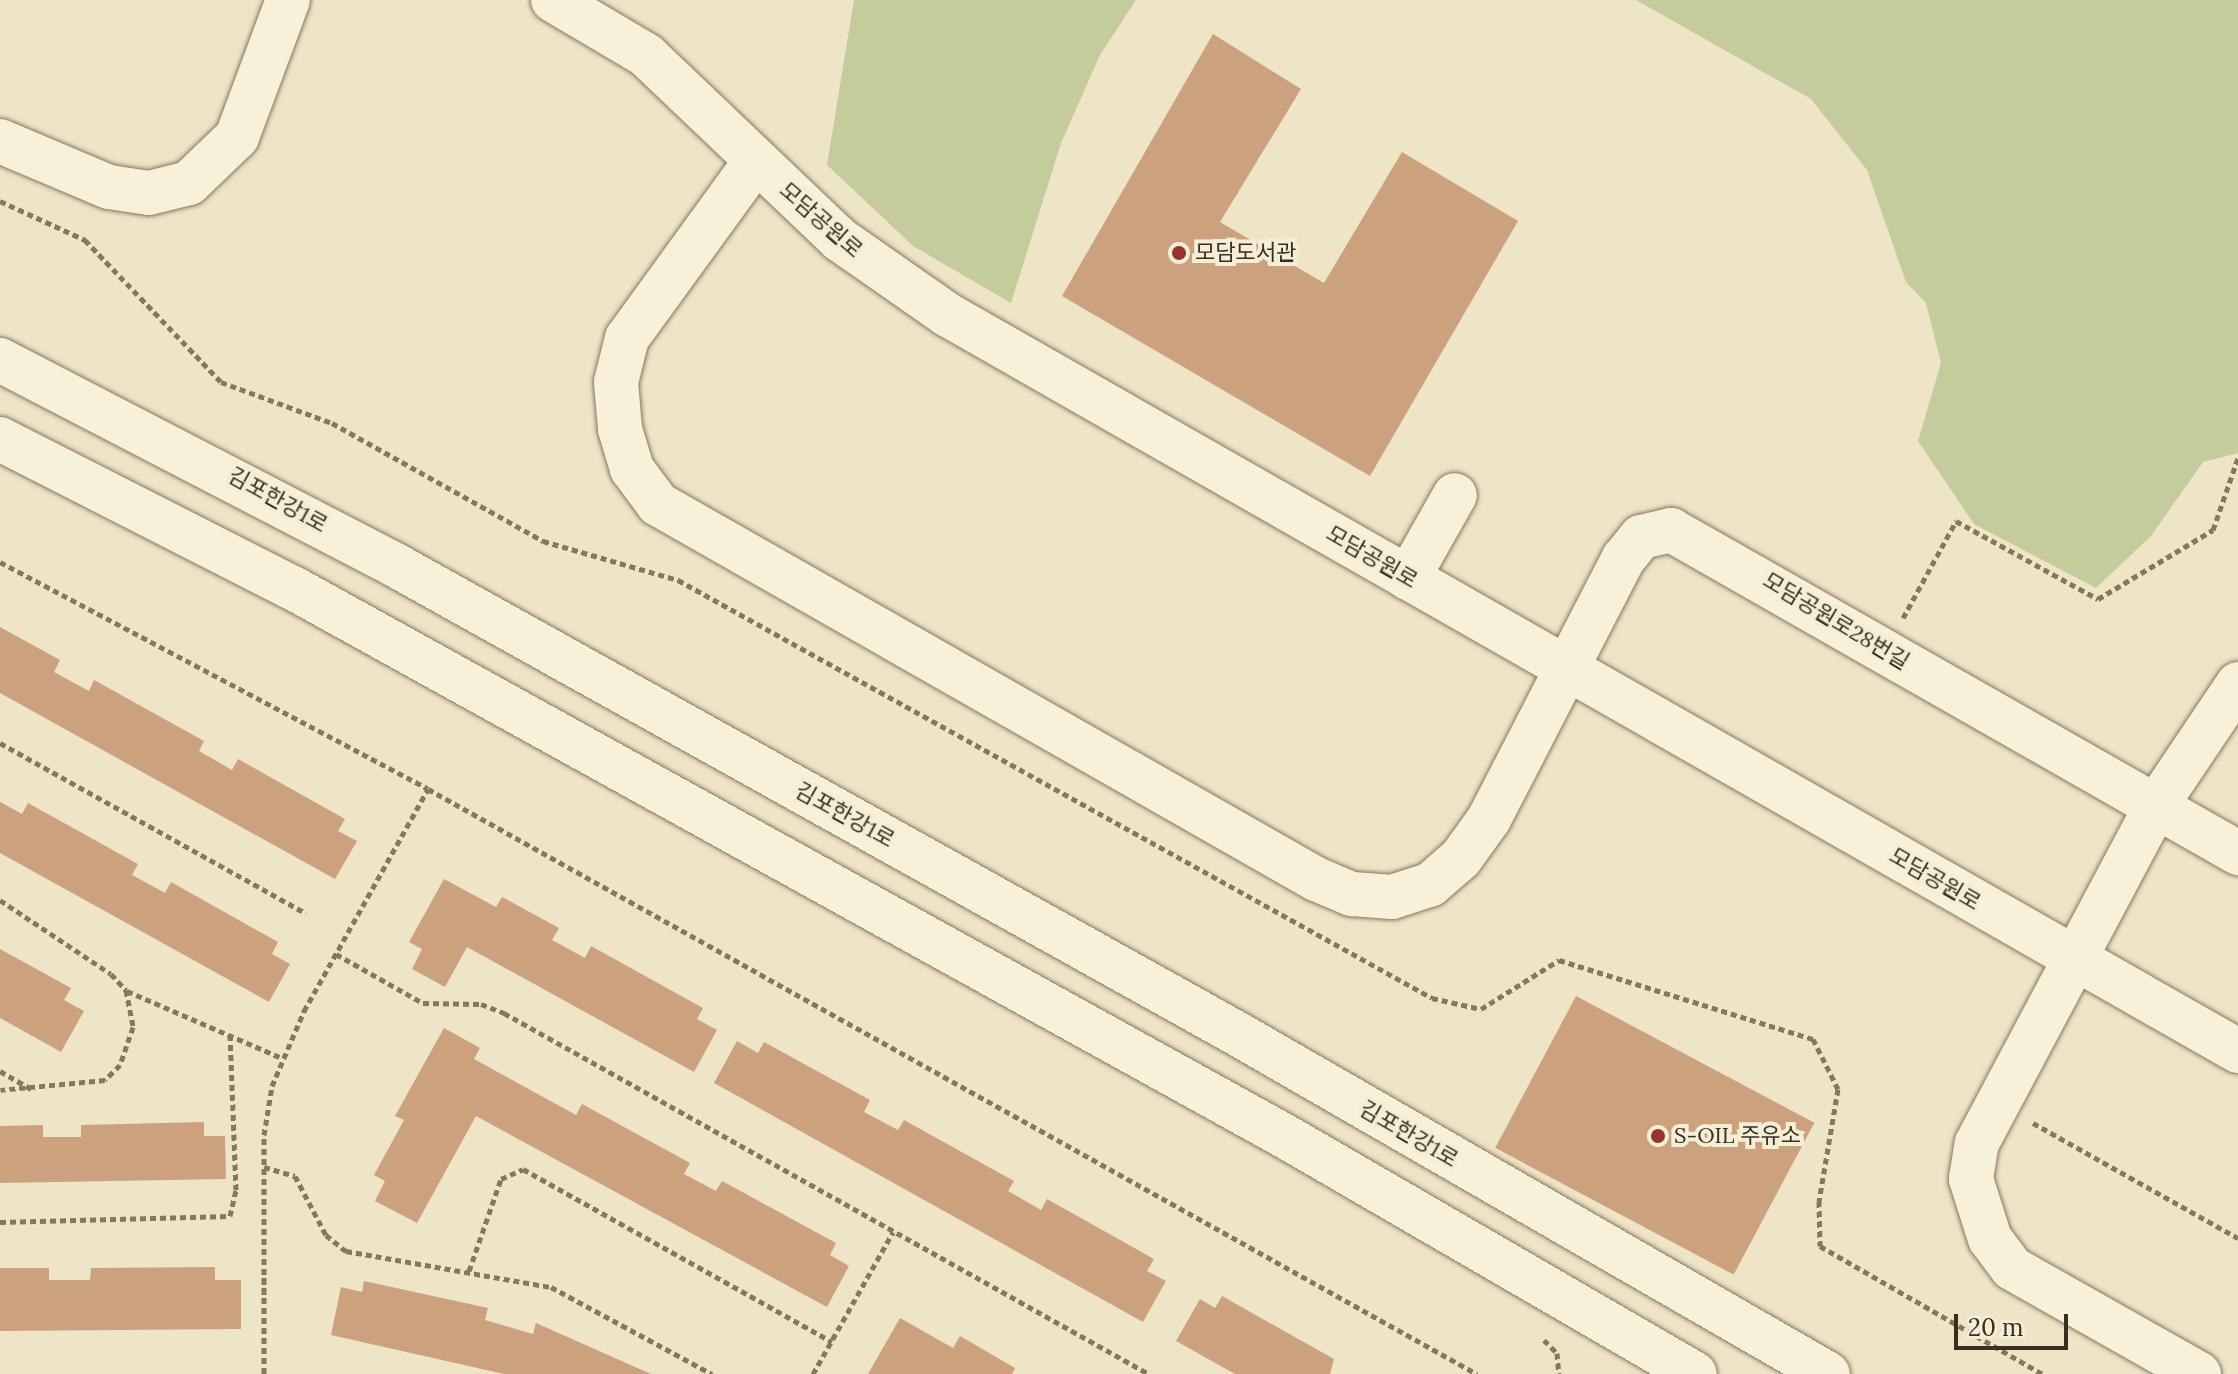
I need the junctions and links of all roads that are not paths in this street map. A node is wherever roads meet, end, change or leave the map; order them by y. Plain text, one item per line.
1 (288, 0) edge
2 (553, 0) edge
3 (0, 141) edge
4 (755, 162) junction
5 (0, 360) edge
6 (0, 439) edge
7 (1455, 495) dead end
8 (1408, 578) junction
9 (1567, 668) junction
10 (2238, 684) edge
11 (2156, 806) junction
12 (2238, 853) edge
13 (2077, 960) junction
14 (2238, 1051) edge
15 (1678, 1291) junction
16 (1638, 1360) edge
17 (1695, 1374) edge
18 (1828, 1374) edge
19 (2199, 1374) edge

1 - 3 street
2 - 4 street, 모담공원로
4 - 8 street, 모담공원로
4 - 9 street, 모담공원로28번길
5 - 15 street, 김포한강1로
6 - 16 street
7 - 8 street
8 - 9 street, 모담공원로
9 - 11 street, 모담공원로28번길
9 - 13 street, 모담공원로
10 - 11 street
11 - 12 street, 모담공원로28번길
11 - 13 street
13 - 14 street, 모담공원로
13 - 19 street
15 - 16 street
15 - 18 street, 김포한강1로
16 - 17 street

